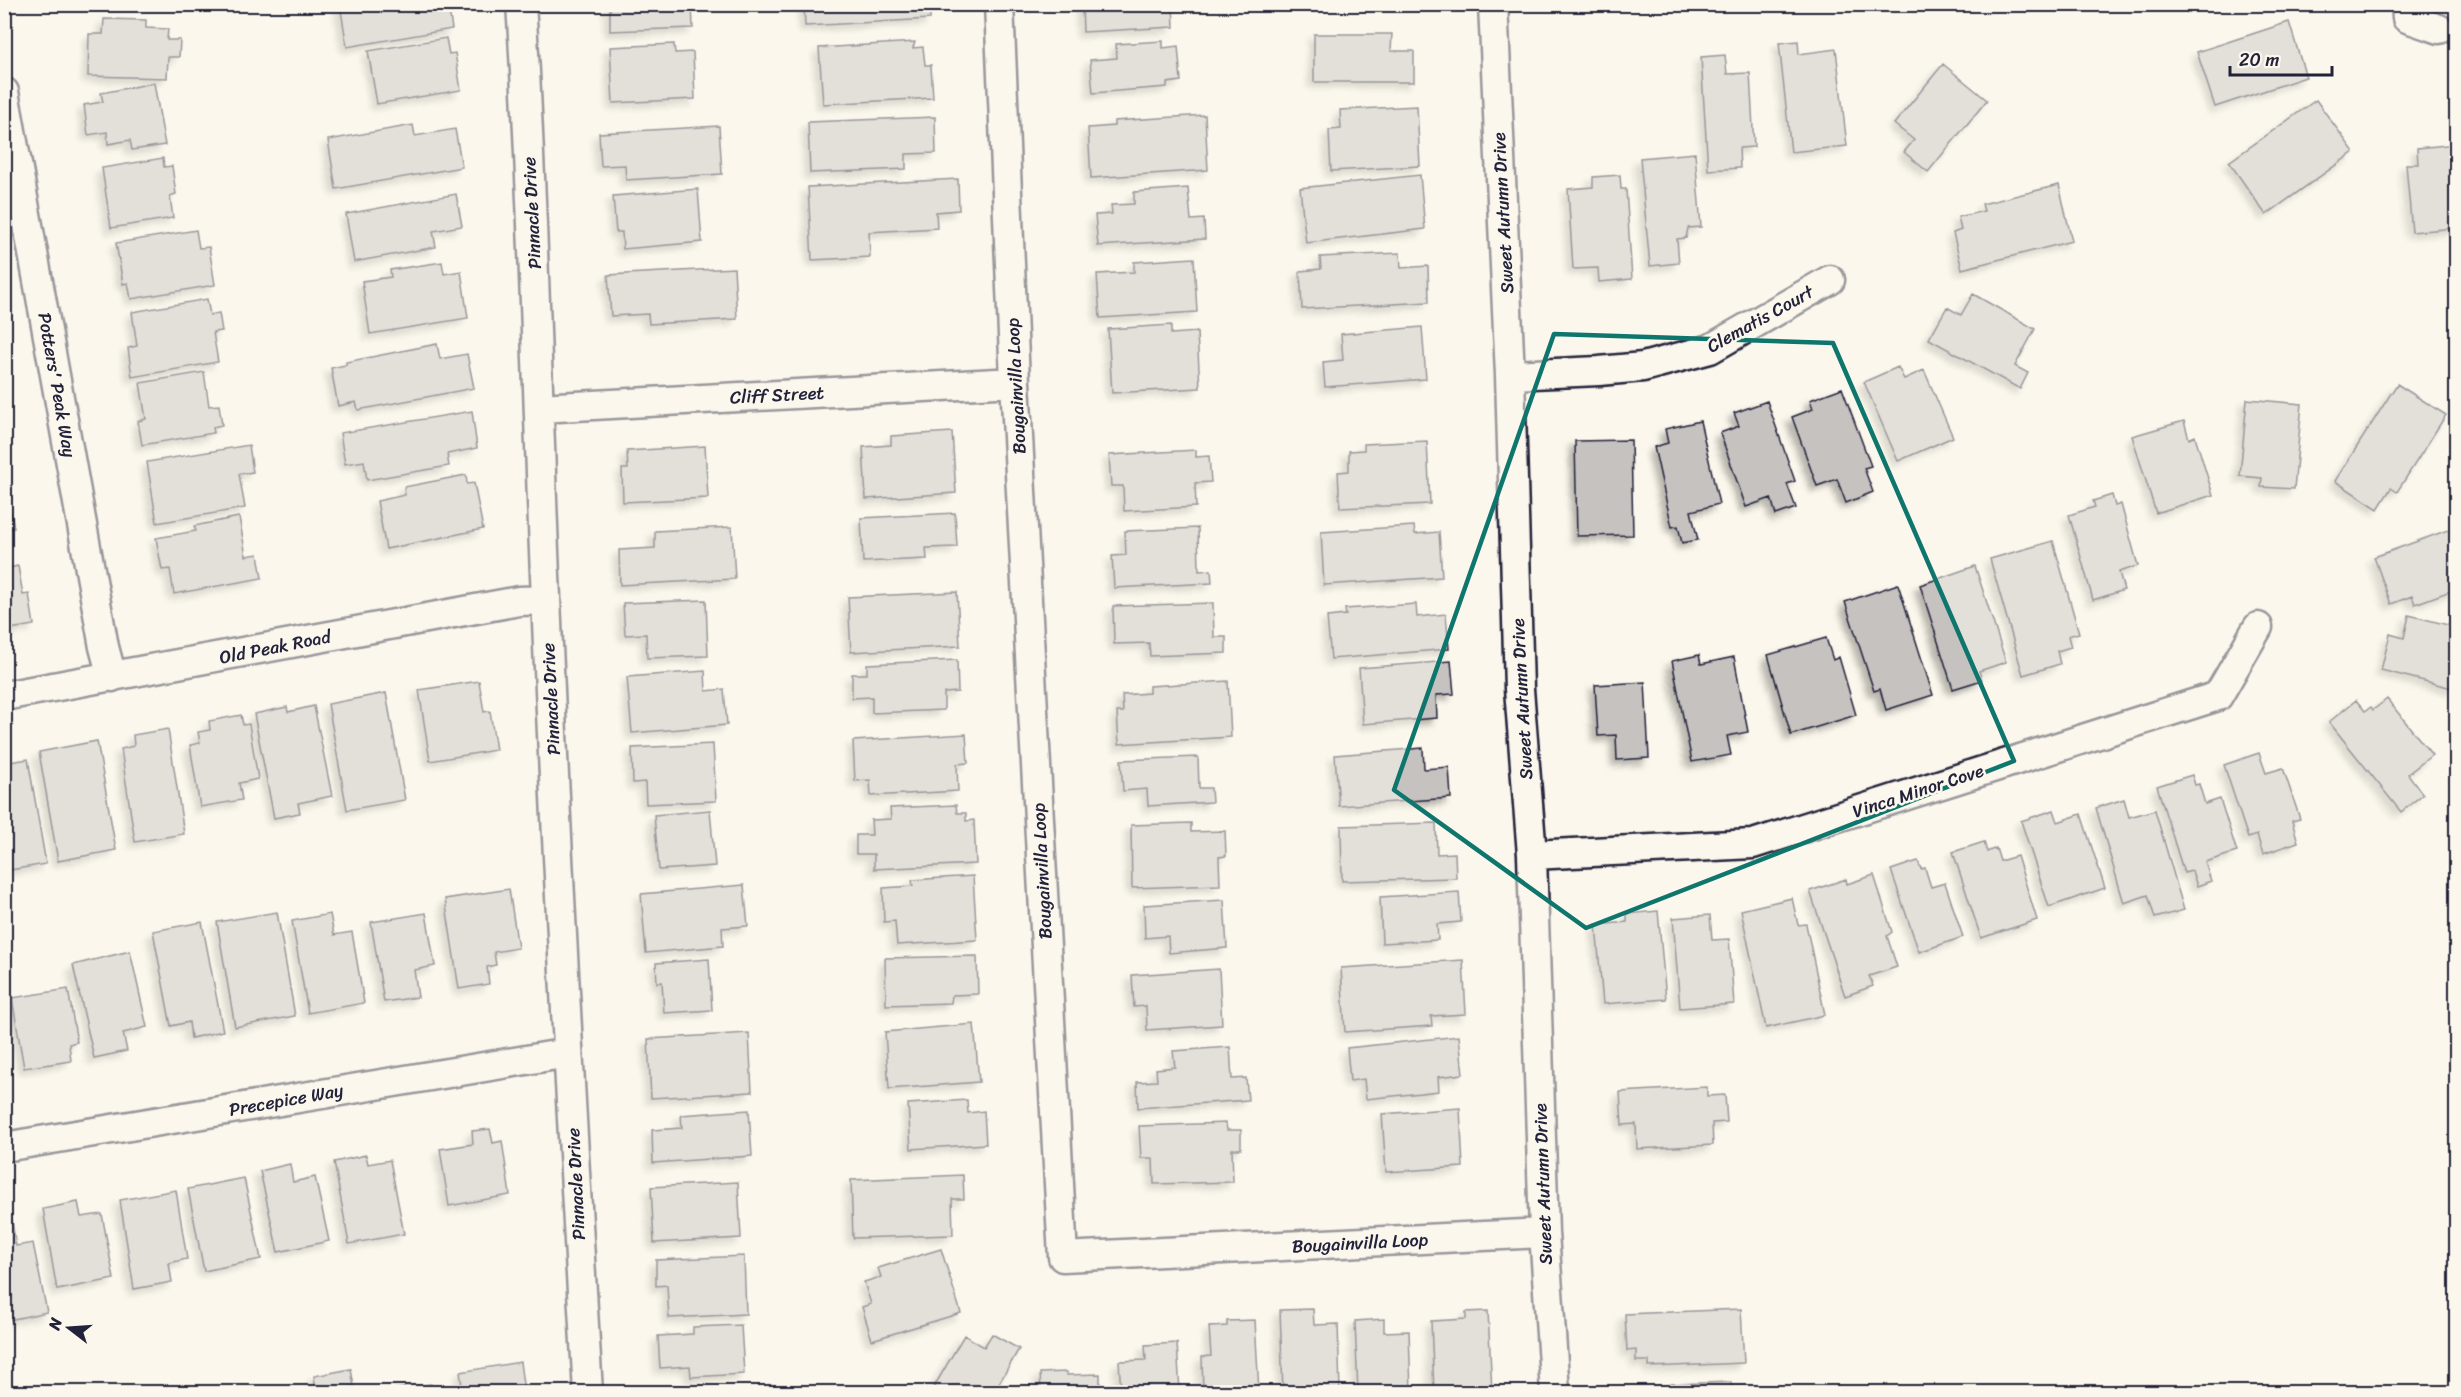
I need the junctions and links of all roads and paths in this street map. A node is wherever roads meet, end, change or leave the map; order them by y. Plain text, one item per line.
1 (521, 4) edge
2 (999, 4) edge
3 (1493, 4) edge
4 (2406, 4) edge
5 (2439, 29) dead end
6 (4, 92) edge
7 (1830, 280) dead end
8 (1510, 375) junction
9 (1015, 382) junction
10 (539, 408) junction
11 (546, 600) junction
12 (2258, 627) dead end
13 (112, 677) junction
14 (4, 696) edge
15 (1532, 855) junction
16 (568, 1053) junction
17 (4, 1147) edge
18 (1544, 1233) junction
19 (588, 1392) edge
20 (1555, 1392) edge

1 - 10 street, Pinnacle Drive
2 - 9 street, Bougainvilla Loop
3 - 8 street, Sweet Autumn Drive
4 - 5 street
6 - 13 street, Potters' Peak Way
7 - 8 street, Clematis Court
8 - 15 street, Sweet Autumn Drive
9 - 10 street, Cliff Street
9 - 18 street, Bougainvilla Loop
10 - 11 street, Pinnacle Drive
11 - 13 street, Old Peak Road
11 - 16 street, Pinnacle Drive
12 - 15 street, Vinca Minor Cove
13 - 14 street, Old Peak Road
15 - 18 street, Sweet Autumn Drive
16 - 17 street, Precepice Way
16 - 19 street, Pinnacle Drive
18 - 20 street, Sweet Autumn Drive

